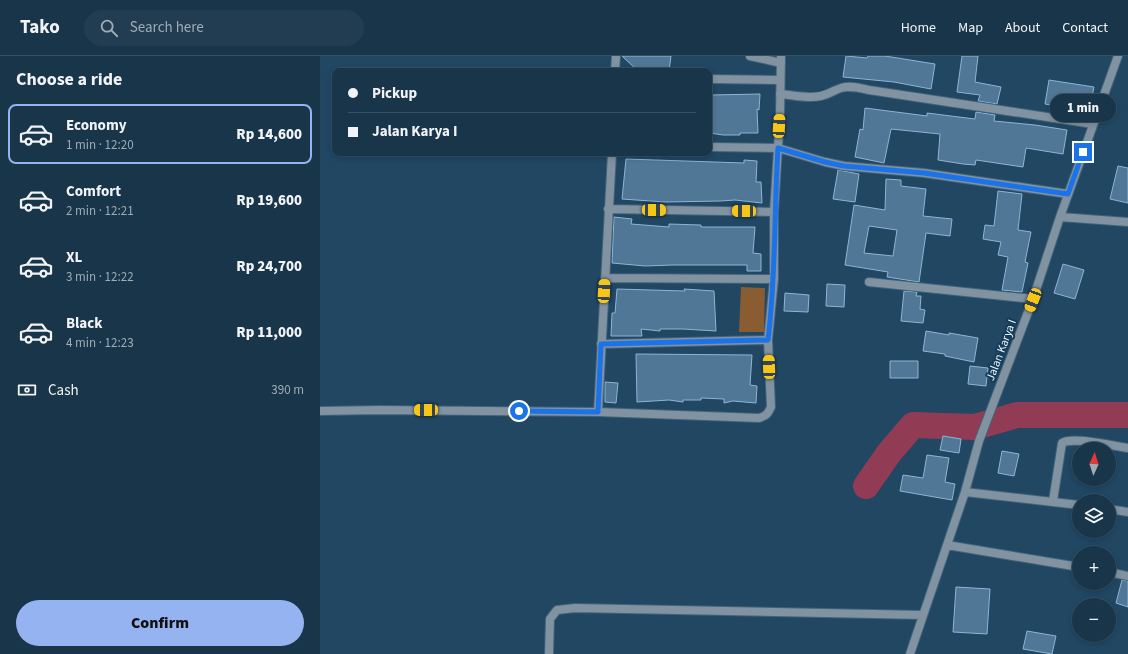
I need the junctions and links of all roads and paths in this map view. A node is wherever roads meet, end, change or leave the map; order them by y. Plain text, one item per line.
1 (616, 56) edge
2 (750, 56) edge
3 (1118, 56) edge
4 (781, 60) edge
5 (614, 68) edge
6 (712, 79) edge
7 (780, 80) junction
8 (780, 94) junction
9 (1093, 124) junction
10 (712, 147) edge
11 (778, 148) junction
12 (612, 156) edge
13 (1068, 194) junction
14 (608, 209) junction
15 (774, 212) junction
16 (1060, 217) junction
17 (1128, 222) edge
18 (605, 278) junction
19 (774, 279) junction
20 (868, 282) dead end
21 (1033, 300) junction
22 (768, 340) junction
23 (601, 344) junction
24 (320, 411) edge
25 (598, 412) junction
26 (1128, 448) edge
27 (965, 492) junction
28 (1053, 501) junction
29 (1072, 504) edge
30 (1116, 510) edge
31 (1128, 512) edge
32 (947, 545) junction
33 (1072, 566) edge
34 (1116, 573) edge
35 (1128, 576) edge
36 (923, 615) junction
37 (549, 654) edge
38 (910, 654) edge

1 - 5 street
2 - 4 street
3 - 9 street, Jalan Karya I
4 - 7 street
6 - 7 street
7 - 8 street
8 - 9 street
8 - 11 street
9 - 13 street, Jalan Karya I
10 - 11 street
11 - 13 street
11 - 15 street
12 - 14 street
13 - 16 street, Jalan Karya I
14 - 15 street
14 - 18 street
15 - 19 street
16 - 17 street
16 - 21 street, Jalan Karya I
18 - 19 street
18 - 23 street
19 - 22 street
20 - 21 street
21 - 27 street, Jalan Karya I
22 - 23 street
22 - 25 street
23 - 25 street
24 - 25 street
26 - 28 street
27 - 28 street
27 - 32 street, Jalan Karya I
28 - 29 street
30 - 31 street
32 - 33 street
32 - 36 street, Jalan Karya I
34 - 35 street
36 - 37 street
36 - 38 street, Jalan Karya I

